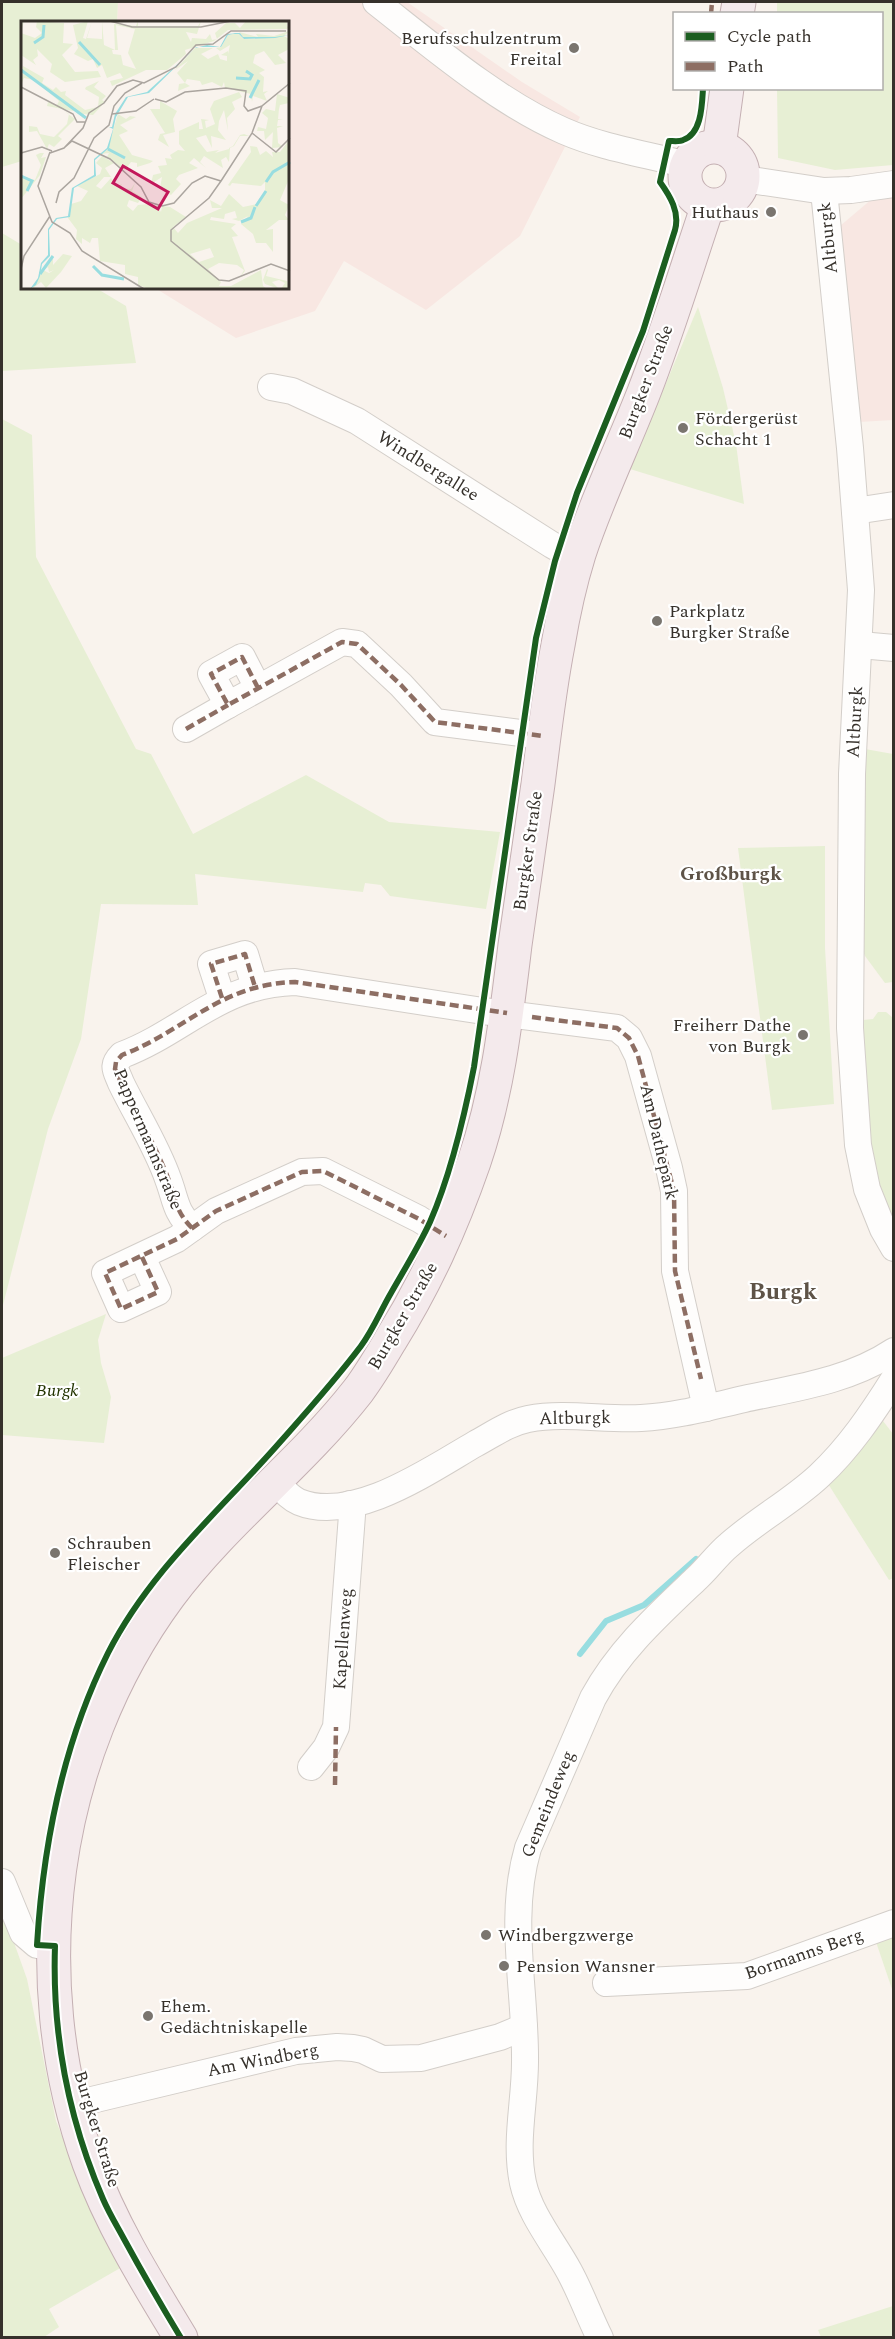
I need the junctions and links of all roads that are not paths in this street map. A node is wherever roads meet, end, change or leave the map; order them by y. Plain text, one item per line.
1 (376, 2) edge
2 (727, 90) edge
3 (719, 147) junction
4 (687, 165) junction
5 (744, 179) junction
6 (894, 184) edge
7 (824, 190) junction
8 (708, 205) junction
9 (271, 387) dead end
10 (894, 505) edge
11 (855, 511) junction
12 (578, 559) junction
13 (860, 645) junction
14 (894, 648) edge
15 (258, 688) junction
16 (228, 705) junction
17 (186, 729) dead end
18 (543, 736) junction
19 (255, 987) junction
20 (222, 998) junction
21 (507, 1013) junction
22 (192, 1228) junction
23 (446, 1236) junction
24 (894, 1248) edge
25 (142, 1257) dead end
26 (894, 1351) edge
27 (894, 1379) edge
28 (706, 1408) junction
29 (275, 1481) junction
30 (350, 1504) junction
31 (311, 1767) dead end
32 (2, 1882) edge
33 (894, 1923) edge
34 (55, 1946) junction
35 (606, 1983) dead end
36 (524, 2027) junction
37 (71, 2105) junction
38 (181, 2337) edge
39 (600, 2337) edge

1 - 4 street
2 - 3 main road
3 - 4 main road
3 - 5 main road
4 - 8 main road
5 - 7 street
5 - 8 main road
6 - 7 street
7 - 11 street, Altburgk
8 - 12 main road, Burgker Straße
9 - 12 street, Windbergallee
10 - 11 street
11 - 13 street, Altburgk
12 - 18 main road, Burgker Straße
13 - 14 street
13 - 24 street, Altburgk
15 - 16 street
15 - 16 street
15 - 18 street
16 - 17 street
18 - 21 main road, Burgker Straße
19 - 20 street, Pappermannstraße
19 - 20 street
19 - 21 street, Pappermannstraße
20 - 22 street, Pappermannstraße
21 - 23 main road, Burgker Straße
21 - 28 street, Am Dathepark
22 - 23 street, Pappermannstraße
22 - 25 street, Pappermannstraße
23 - 29 main road, Burgker Straße
26 - 28 street, Altburgk
27 - 36 street, Gemeindeweg
28 - 30 street, Altburgk
29 - 30 street, Altburgk
29 - 34 main road, Burgker Straße
30 - 31 street, Kapellenweg
32 - 34 street
33 - 35 street, Bormanns Berg
34 - 37 main road, Burgker Straße
36 - 37 street, Am Windberg
36 - 39 street, Gemeindeweg
37 - 38 main road, Burgker Straße

